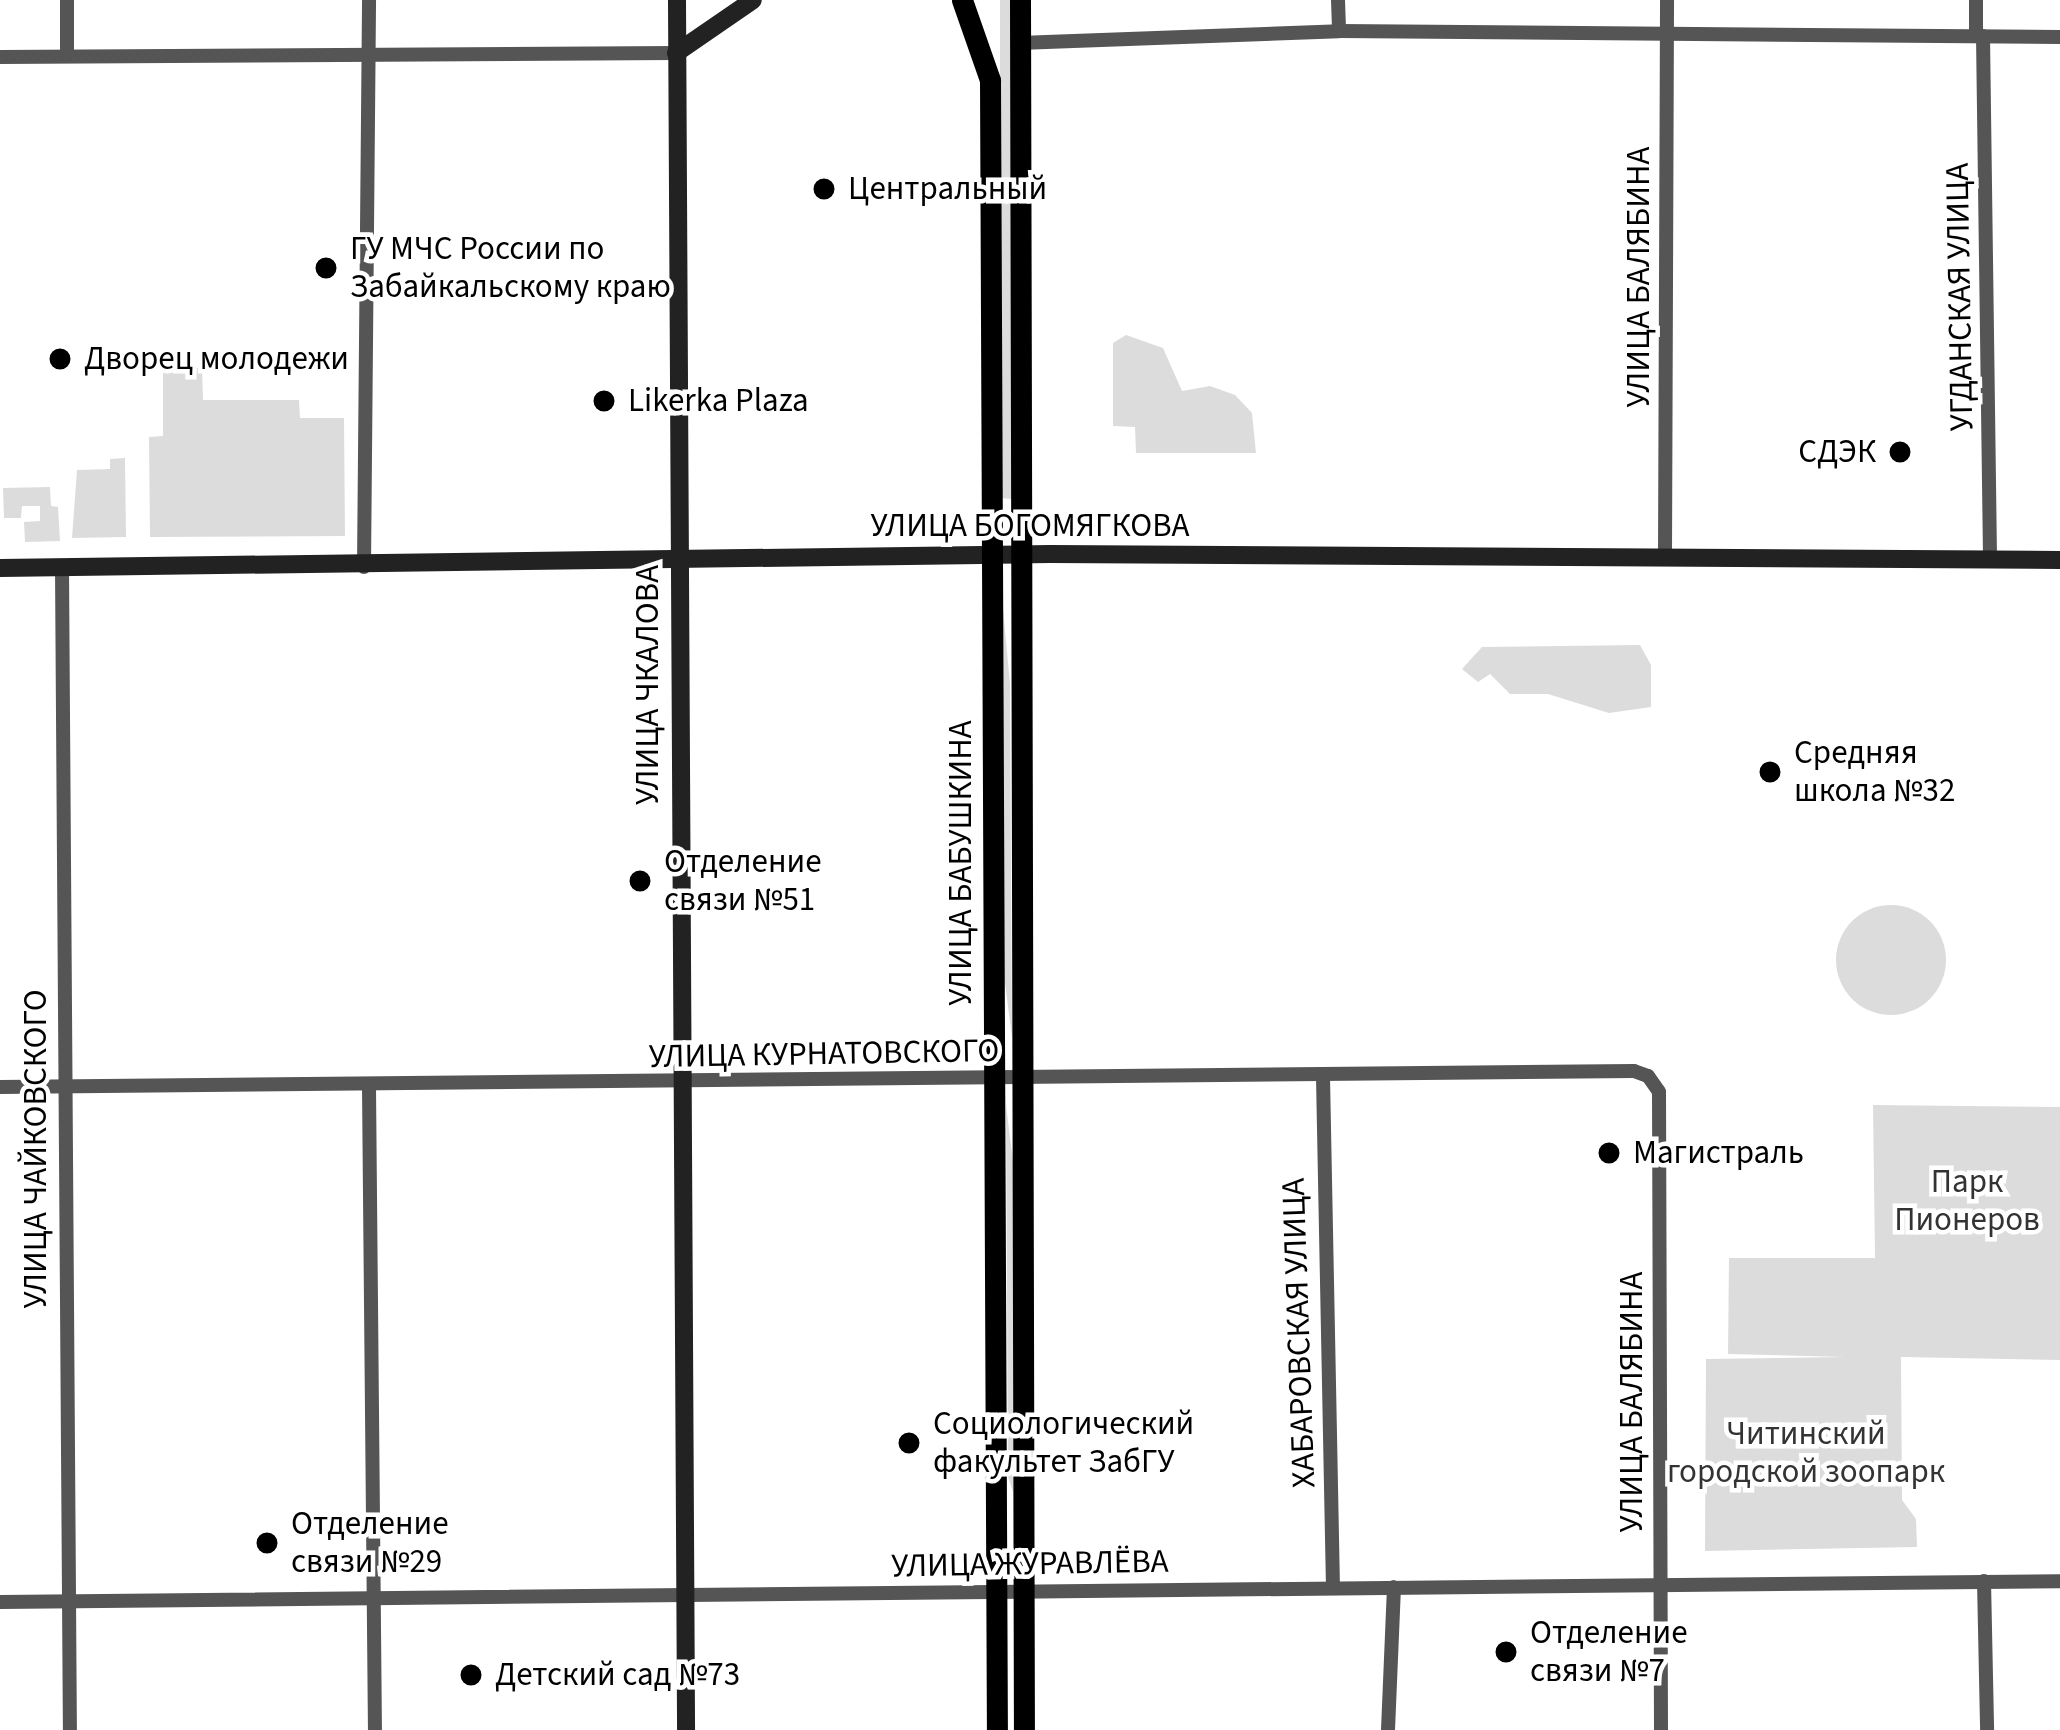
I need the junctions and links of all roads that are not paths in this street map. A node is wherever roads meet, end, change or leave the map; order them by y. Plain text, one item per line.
1 (67, 0) edge
2 (369, 0) edge
3 (677, 0) edge
4 (753, 0) edge
5 (962, 0) edge
6 (1020, 0) edge
7 (1338, 0) edge
8 (1666, 0) edge
9 (1976, 0) edge
10 (1339, 31) junction
11 (1666, 32) junction
12 (1980, 36) junction
13 (2060, 38) edge
14 (1019, 43) junction
15 (370, 52) junction
16 (676, 53) junction
17 (67, 56) junction
18 (0, 57) edge
19 (1665, 554) junction
20 (994, 555) junction
21 (1019, 555) junction
22 (1990, 559) junction
23 (2060, 560) edge
24 (678, 563) junction
25 (364, 566) junction
26 (0, 568) edge
27 (62, 568) junction
28 (1323, 1076) junction
29 (1648, 1076) joint
30 (994, 1078) junction
31 (1021, 1078) junction
32 (679, 1084) junction
33 (0, 1087) edge
34 (369, 1087) junction
35 (62, 1088) junction
36 (1984, 1581) junction
37 (2060, 1581) edge
38 (1659, 1584) junction
39 (1394, 1587) junction
40 (1333, 1588) junction
41 (1023, 1589) junction
42 (995, 1591) junction
43 (684, 1594) junction
44 (375, 1598) junction
45 (0, 1602) edge
46 (68, 1602) junction
47 (70, 1730) edge
48 (375, 1730) edge
49 (686, 1730) edge
50 (997, 1730) edge
51 (1024, 1730) edge
52 (1388, 1730) edge
53 (1661, 1730) edge
54 (1987, 1730) edge

1 - 17 street
2 - 15 street
3 - 16 main road, УЛИЦА ЧКАЛОВА
4 - 16 main road
5 - 20 main road, УЛИЦА БАБУШКИНА
6 - 14 main road, УЛИЦА БАБУШКИНА
7 - 10 street
8 - 11 street, УЛИЦА БАЛЯБИНА
9 - 12 street, УГДАНСКАЯ УЛИЦА
10 - 11 street
10 - 14 street
11 - 12 street
11 - 19 street, УЛИЦА БАЛЯБИНА
12 - 13 street
12 - 22 street, УГДАНСКАЯ УЛИЦА
14 - 21 main road, УЛИЦА БАБУШКИНА
15 - 16 street
15 - 17 street
15 - 25 street
16 - 24 main road, УЛИЦА ЧКАЛОВА
17 - 18 street
19 - 21 main road, УЛИЦА БОГОМЯГКОВА
19 - 22 main road, УЛИЦА БОГОМЯГКОВА
20 - 21 main road, УЛИЦА БОГОМЯГКОВА
20 - 24 main road, УЛИЦА БОГОМЯГКОВА
20 - 30 main road, УЛИЦА БАБУШКИНА
21 - 31 main road, УЛИЦА БАБУШКИНА
22 - 23 main road, УЛИЦА БОГОМЯГКОВА
24 - 25 main road, УЛИЦА БОГОМЯГКОВА
24 - 32 main road, УЛИЦА ЧКАЛОВА
25 - 27 main road, УЛИЦА БОГОМЯГКОВА
26 - 27 main road, УЛИЦА БОГОМЯГКОВА
27 - 35 street, УЛИЦА ЧАЙКОВСКОГО
28 - 29 street, УЛИЦА КУРНАТОВСКОГО
28 - 31 street, УЛИЦА КУРНАТОВСКОГО
28 - 40 street, ХАБАРОВСКАЯ УЛИЦА
29 - 38 street, УЛИЦА БАЛЯБИНА
30 - 31 street, УЛИЦА КУРНАТОВСКОГО
30 - 32 street, УЛИЦА КУРНАТОВСКОГО
30 - 42 main road, УЛИЦА БАБУШКИНА
31 - 41 main road, УЛИЦА БАБУШКИНА
32 - 34 street, УЛИЦА КУРНАТОВСКОГО
32 - 43 main road, УЛИЦА ЧКАЛОВА
33 - 35 street, УЛИЦА КУРНАТОВСКОГО
34 - 35 street, УЛИЦА КУРНАТОВСКОГО
34 - 44 street
35 - 46 street, УЛИЦА ЧАЙКОВСКОГО
36 - 37 street, УЛИЦА ЖУРАВЛЁВА
36 - 38 street, УЛИЦА ЖУРАВЛЁВА
36 - 54 street
38 - 39 street, УЛИЦА ЖУРАВЛЁВА
38 - 53 street, УЛИЦА БАЛЯБИНА
39 - 40 street, УЛИЦА ЖУРАВЛЁВА
39 - 52 street
40 - 41 street, УЛИЦА ЖУРАВЛЁВА
41 - 42 street, УЛИЦА ЖУРАВЛЁВА
41 - 51 main road, УЛИЦА БАБУШКИНА
42 - 43 street, УЛИЦА ЖУРАВЛЁВА
42 - 50 main road, УЛИЦА БАБУШКИНА
43 - 44 street, УЛИЦА ЖУРАВЛЁВА
43 - 49 main road, УЛИЦА ЧКАЛОВА
44 - 46 street, УЛИЦА ЖУРАВЛЁВА
44 - 48 street
45 - 46 street, УЛИЦА ЖУРАВЛЁВА
46 - 47 street, УЛИЦА ЧАЙКОВСКОГО

